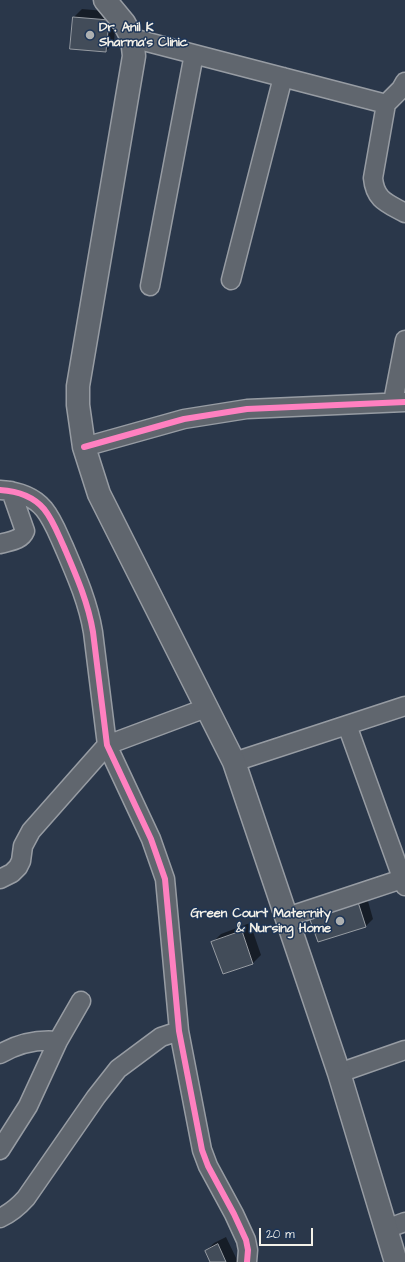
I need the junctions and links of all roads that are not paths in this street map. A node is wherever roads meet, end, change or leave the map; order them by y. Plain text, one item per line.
1 (105, 0) edge
2 (132, 38) junction
3 (194, 54) junction
4 (283, 77) junction
5 (405, 82) edge
6 (386, 104) junction
7 (405, 213) edge
8 (231, 280) dead end
9 (150, 286) dead end
10 (405, 340) edge
11 (399, 402) edge
12 (84, 447) junction
13 (6, 490) edge
14 (0, 544) edge
15 (405, 706) edge
16 (206, 708) junction
17 (347, 725) junction
18 (107, 745) junction
19 (234, 762) junction
20 (0, 879) edge
21 (404, 881) edge
22 (287, 917) junction
23 (81, 1001) dead end
24 (179, 1031) junction
25 (58, 1040) junction
26 (405, 1050) edge
27 (0, 1054) edge
28 (339, 1073) junction
29 (0, 1150) edge
30 (0, 1218) edge
31 (396, 1226) edge
32 (247, 1262) edge
33 (396, 1262) edge

1 - 2 main road
2 - 3 street
2 - 12 main road
3 - 4 street
3 - 9 street
4 - 6 street
4 - 8 street
5 - 6 street
6 - 7 street
10 - 11 street
11 - 12 street
12 - 16 main road
13 - 14 street
13 - 18 street
15 - 17 street
16 - 18 street
16 - 19 main road
17 - 19 street
17 - 21 street
18 - 20 street
18 - 24 street
19 - 22 main road
21 - 22 street
22 - 28 main road
23 - 25 street
24 - 30 street
24 - 32 street
25 - 27 street
25 - 29 street
26 - 28 street
28 - 31 main road
31 - 33 main road

